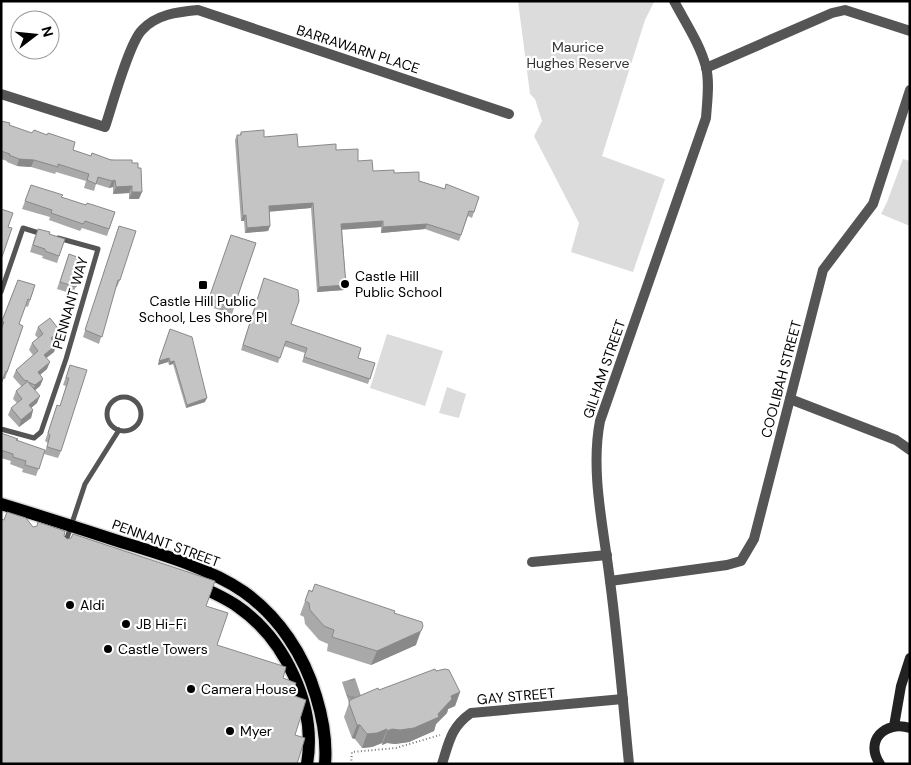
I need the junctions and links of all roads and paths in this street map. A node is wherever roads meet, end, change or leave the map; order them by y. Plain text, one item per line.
1 (674, 1) edge
2 (199, 6) edge
3 (910, 31) edge
4 (706, 68) junction
5 (910, 90) edge
6 (1, 94) edge
7 (510, 114) dead end
8 (1, 292) edge
9 (790, 399) junction
10 (1, 429) edge
11 (119, 430) junction
12 (910, 450) edge
13 (1, 504) edge
14 (70, 526) junction
15 (65, 543) edge
16 (607, 555) junction
17 (532, 562) dead end
18 (610, 581) junction
19 (187, 582) edge
20 (910, 658) edge
21 (623, 699) junction
22 (894, 726) junction
23 (910, 728) edge
24 (452, 732) junction
25 (879, 763) edge
26 (307, 764) edge
27 (325, 764) edge
28 (351, 764) edge
29 (442, 764) edge
30 (629, 764) edge

1 - 4 street, GILHAM STREET
2 - 6 street
2 - 7 street, BARRAWARN PLACE
3 - 4 street
4 - 16 street, GILHAM STREET
5 - 9 street, COOLIBAH STREET
8 - 10 lane, PENNANT WAY
9 - 12 street
9 - 18 street, COOLIBAH STREET
11 - 11 lane
11 - 14 lane
13 - 14 main road, PENNANT STREET
14 - 15 lane
14 - 27 main road, PENNANT STREET
16 - 17 street
16 - 18 street, GILHAM STREET
18 - 21 street, GILHAM STREET
19 - 26 main road, PENNANT STREET
20 - 22 street
21 - 24 street, GAY STREET
21 - 30 street, GILHAM STREET
22 - 23 street
22 - 25 street
24 - 28 path
24 - 29 street, GAY STREET

